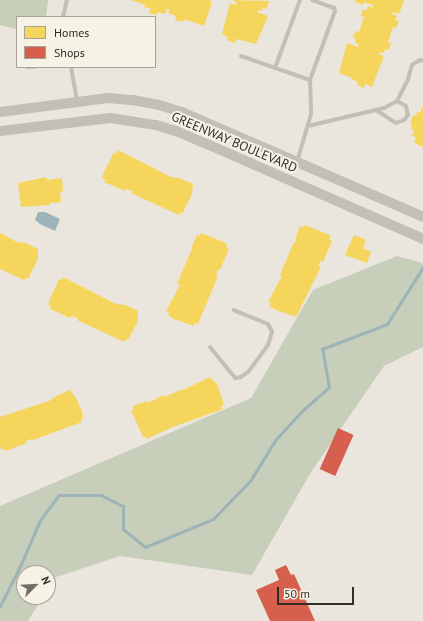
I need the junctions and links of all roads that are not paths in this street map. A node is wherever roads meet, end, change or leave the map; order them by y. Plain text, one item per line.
1 (67, 0) edge
2 (300, 0) edge
3 (312, 0) edge
4 (63, 16) edge
5 (241, 56) dead end
6 (423, 61) edge
7 (71, 68) edge
8 (275, 68) junction
9 (310, 80) junction
10 (397, 100) junction
11 (77, 102) junction
12 (376, 110) junction
13 (0, 112) edge
14 (308, 126) junction
15 (0, 131) edge
16 (297, 162) junction
17 (423, 217) edge
18 (423, 239) edge
19 (234, 310) dead end
20 (210, 347) dead end

1 - 4 lane
2 - 8 lane
3 - 9 lane
5 - 8 lane
6 - 10 lane
7 - 11 lane
8 - 9 lane
9 - 14 lane
10 - 12 lane
10 - 12 lane
11 - 13 street, GREENWAY BOULEVARD
11 - 16 street, GREENWAY BOULEVARD
12 - 14 lane
14 - 16 lane
15 - 18 street, GREENWAY BOULEVARD
16 - 17 street, GREENWAY BOULEVARD
19 - 20 lane

